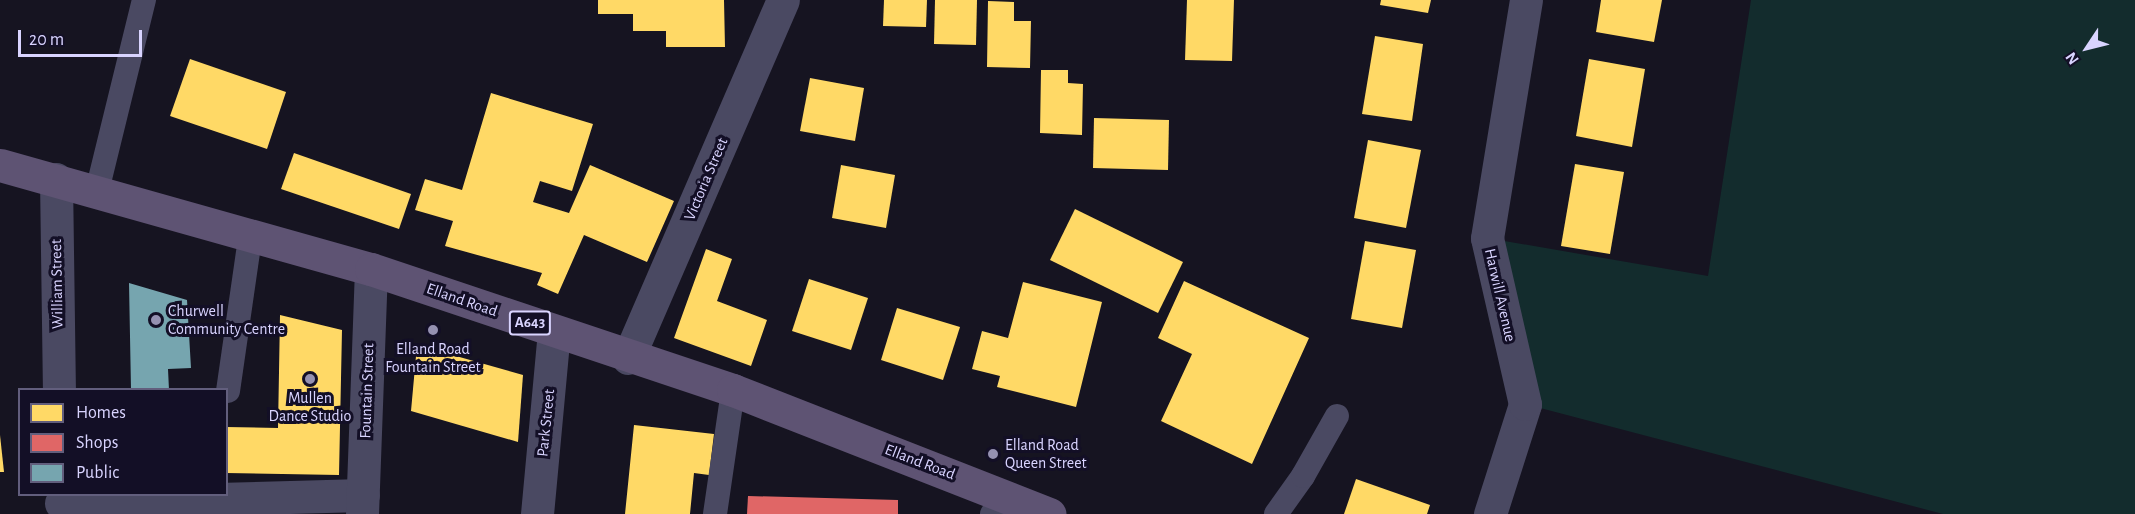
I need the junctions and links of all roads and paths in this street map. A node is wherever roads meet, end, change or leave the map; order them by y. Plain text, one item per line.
1 (144, 0) edge
2 (783, 0) edge
3 (1526, 0) edge
4 (0, 165) edge
5 (56, 179) junction
6 (97, 191) junction
7 (251, 232) junction
8 (371, 269) junction
9 (554, 332) junction
10 (628, 358) junction
11 (59, 388) edge
12 (733, 390) junction
13 (228, 391) dead end
14 (1336, 416) dead end
15 (61, 504) edge
16 (998, 504) edge
17 (362, 505) edge
18 (537, 514) edge
19 (715, 514) edge
20 (1050, 514) edge
21 (1276, 514) edge
22 (1490, 514) edge

1 - 6 lane
2 - 10 street, Victoria Street
3 - 22 street, Harwill Avenue
4 - 5 main road, Elland Road / A643
5 - 6 main road, Elland Road / A643
5 - 11 street, William Street
6 - 7 main road, Elland Road / A643
7 - 8 main road, Elland Road / A643
7 - 13 lane
8 - 9 main road, Elland Road / A643
8 - 17 street, Fountain Street
9 - 10 main road, Elland Road / A643
9 - 18 street, Park Street
10 - 12 main road, Elland Road / A643
12 - 16 main road, Elland Road / A643
12 - 19 lane
14 - 21 lane
15 - 17 street
16 - 20 main road, Elland Road / A643

